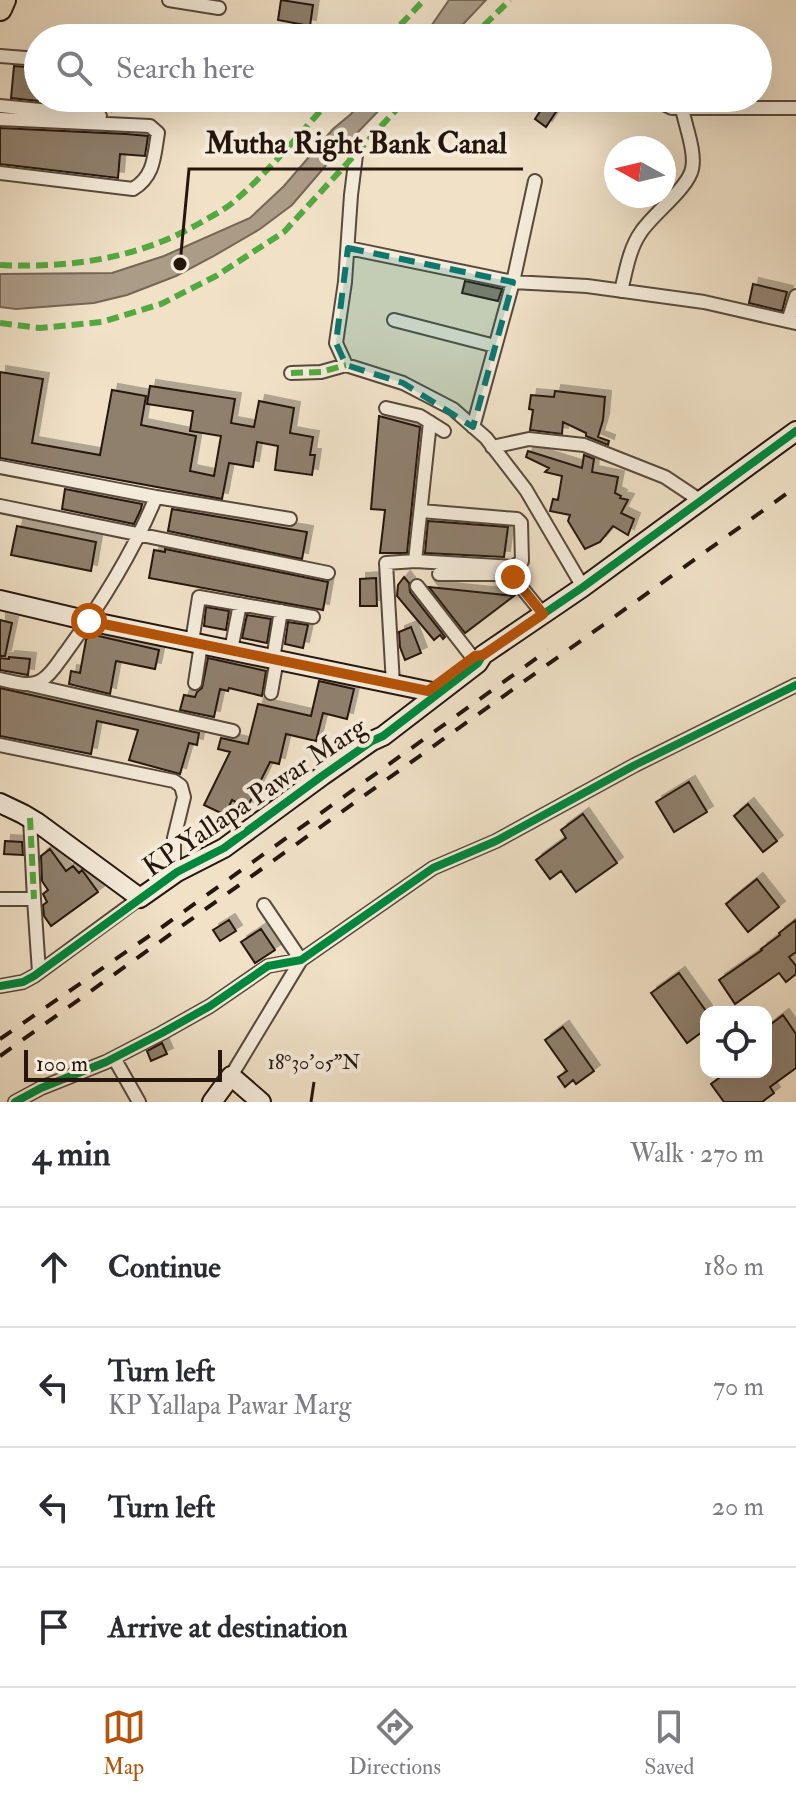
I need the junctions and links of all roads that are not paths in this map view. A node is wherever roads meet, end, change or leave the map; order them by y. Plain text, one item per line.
1 (4, 0) edge
2 (169, 0) edge
3 (219, 8) dead end
4 (0, 9) edge
5 (0, 56) edge
6 (24, 58) edge
7 (0, 106) edge
8 (24, 108) edge
9 (772, 108) edge
10 (796, 108) edge
11 (60, 112) edge
12 (683, 112) edge
13 (110, 117) dead end
14 (0, 119) edge
15 (356, 155) dead end
16 (0, 173) edge
17 (535, 181) dead end
18 (348, 248) junction
19 (513, 282) junction
20 (621, 291) junction
21 (796, 296) edge
22 (394, 320) dead end
23 (792, 322) edge
24 (495, 346) junction
25 (346, 365) junction
26 (291, 373) dead end
27 (386, 408) dead end
28 (430, 422) junction
29 (473, 427) junction
30 (444, 431) dead end
31 (796, 431) edge
32 (492, 447) junction
33 (0, 467) edge
34 (156, 497) junction
35 (701, 501) junction
36 (0, 506) edge
37 (421, 511) junction
38 (290, 519) dead end
39 (140, 536) junction
40 (415, 561) junction
41 (328, 573) dead end
42 (439, 574) dead end
43 (417, 586) dead end
44 (583, 587) junction
45 (0, 600) edge
46 (240, 604) junction
47 (281, 611) junction
48 (543, 614) junction
49 (313, 617) dead end
50 (89, 621) junction
51 (196, 643) junction
52 (231, 650) junction
53 (478, 656) junction
54 (275, 659) junction
55 (0, 679) edge
56 (195, 683) dead end
57 (24, 684) junction
58 (393, 684) junction
59 (796, 685) edge
60 (432, 692) junction
61 (271, 693) dead end
62 (233, 731) dead end
63 (0, 745) edge
64 (0, 803) edge
65 (30, 818) junction
66 (177, 872) junction
67 (140, 898) junction
68 (0, 899) edge
69 (34, 899) junction
70 (264, 905) dead end
71 (301, 960) junction
72 (39, 972) junction
73 (0, 986) edge
74 (114, 1058) junction
75 (231, 1076) junction
76 (41, 1088) junction
77 (15, 1102) edge
78 (46, 1102) edge
79 (139, 1102) edge
80 (212, 1102) edge
81 (261, 1102) edge

1 - 4 highway
2 - 3 street
5 - 6 street
7 - 8 street
9 - 10 street
11 - 13 street
12 - 20 street
14 - 16 street
15 - 18 street
17 - 19 street
18 - 19 street
18 - 25 street
19 - 20 street
19 - 24 street
20 - 23 street
21 - 23 street
22 - 24 street
24 - 29 street
25 - 26 street
25 - 29 street
27 - 28 street
28 - 30 street
28 - 37 street
29 - 32 street
31 - 35 street, KP Yallapa Pawar Marg
32 - 35 street
32 - 44 street
33 - 34 street
34 - 38 street
34 - 39 street
35 - 44 street, KP Yallapa Pawar Marg
36 - 39 street
37 - 40 street
37 - 40 street
39 - 41 street
39 - 50 street
40 - 58 street
42 - 48 street
43 - 53 street
44 - 48 street, KP Yallapa Pawar Marg
45 - 50 street
46 - 47 street
46 - 51 street
46 - 52 street
47 - 49 street
47 - 54 street
48 - 53 street, KP Yallapa Pawar Marg
50 - 51 street
50 - 57 street
51 - 52 street
51 - 56 street
52 - 54 street
53 - 60 street, KP Yallapa Pawar Marg
54 - 58 street
54 - 61 street
55 - 57 street
57 - 62 street
58 - 60 street
59 - 71 street
60 - 66 street, KP Yallapa Pawar Marg
63 - 66 street
64 - 65 street
65 - 67 street
65 - 69 street
66 - 67 street, KP Yallapa Pawar Marg
67 - 72 street, KP Yallapa Pawar Marg
68 - 69 street
69 - 72 street
70 - 71 street
71 - 74 street
71 - 75 street
72 - 73 street, KP Yallapa Pawar Marg
74 - 76 street
74 - 79 street
75 - 80 street
75 - 81 street
76 - 77 street
76 - 78 street

